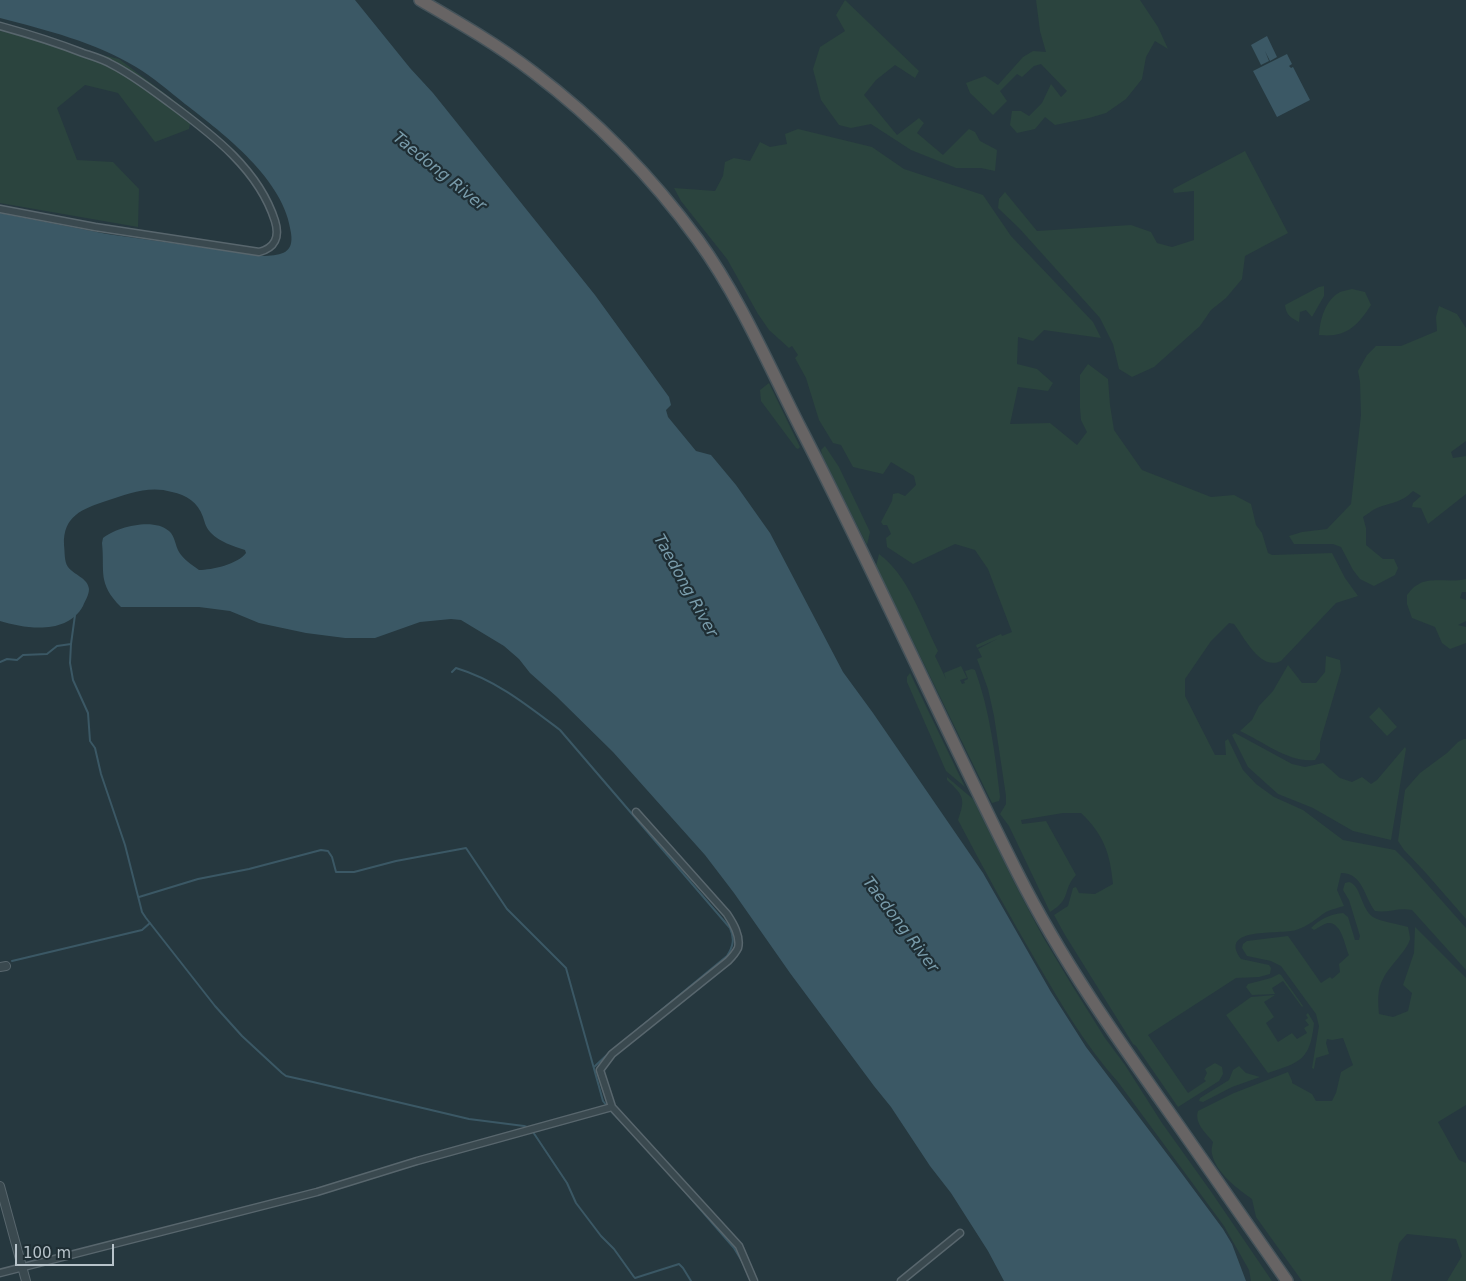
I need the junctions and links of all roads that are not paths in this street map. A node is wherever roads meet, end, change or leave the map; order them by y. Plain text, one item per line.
1 (420, 0) edge
2 (0, 26) edge
3 (0, 209) edge
4 (636, 812) dead end
5 (612, 1107) junction
6 (0, 1186) edge
7 (960, 1233) dead end
8 (22, 1267) junction
9 (0, 1273) edge
10 (26, 1281) edge
11 (754, 1281) edge
12 (901, 1281) edge
13 (1287, 1281) edge

1 - 13 highway
2 - 3 street
4 - 5 street
5 - 8 street
5 - 11 street
6 - 8 street
7 - 12 street
8 - 9 street
8 - 10 street

